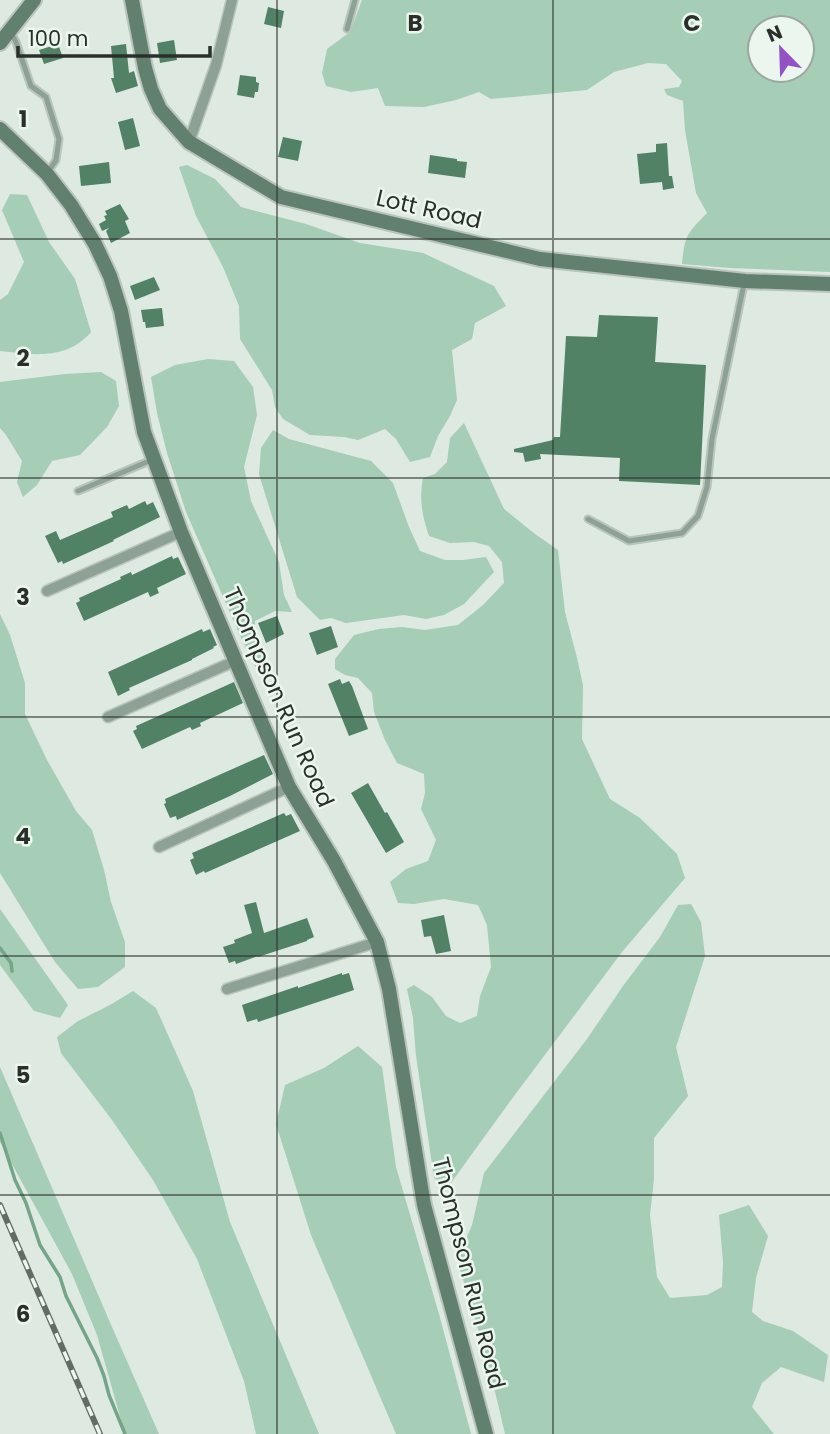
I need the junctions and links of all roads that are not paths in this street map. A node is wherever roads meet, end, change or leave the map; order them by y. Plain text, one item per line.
1 (34, 0) edge
2 (132, 0) edge
3 (232, 0) edge
4 (355, 0) edge
5 (347, 29) dead end
6 (9, 30) junction
7 (0, 43) edge
8 (0, 129) edge
9 (189, 142) junction
10 (47, 174) junction
11 (745, 281) junction
12 (830, 284) edge
13 (154, 459) junction
14 (78, 491) dead end
15 (587, 519) dead end
16 (181, 533) junction
17 (47, 590) dead end
18 (234, 661) junction
19 (108, 717) dead end
20 (289, 787) junction
21 (159, 846) dead end
22 (377, 942) junction
23 (227, 989) dead end
24 (486, 1434) edge

1 - 6 street
2 - 9 street, Lott Road
3 - 9 street
4 - 5 lane
6 - 7 street
6 - 10 lane
8 - 10 street, Thompson Run Road
9 - 11 street, Lott Road
10 - 13 street, Thompson Run Road
11 - 12 street, Lott Road
11 - 15 lane
13 - 14 lane
13 - 16 street, Thompson Run Road
16 - 17 street
16 - 18 street, Thompson Run Road
18 - 19 street
18 - 20 street, Thompson Run Road
20 - 21 street
20 - 22 street, Thompson Run Road
22 - 23 street
22 - 24 street, Thompson Run Road

